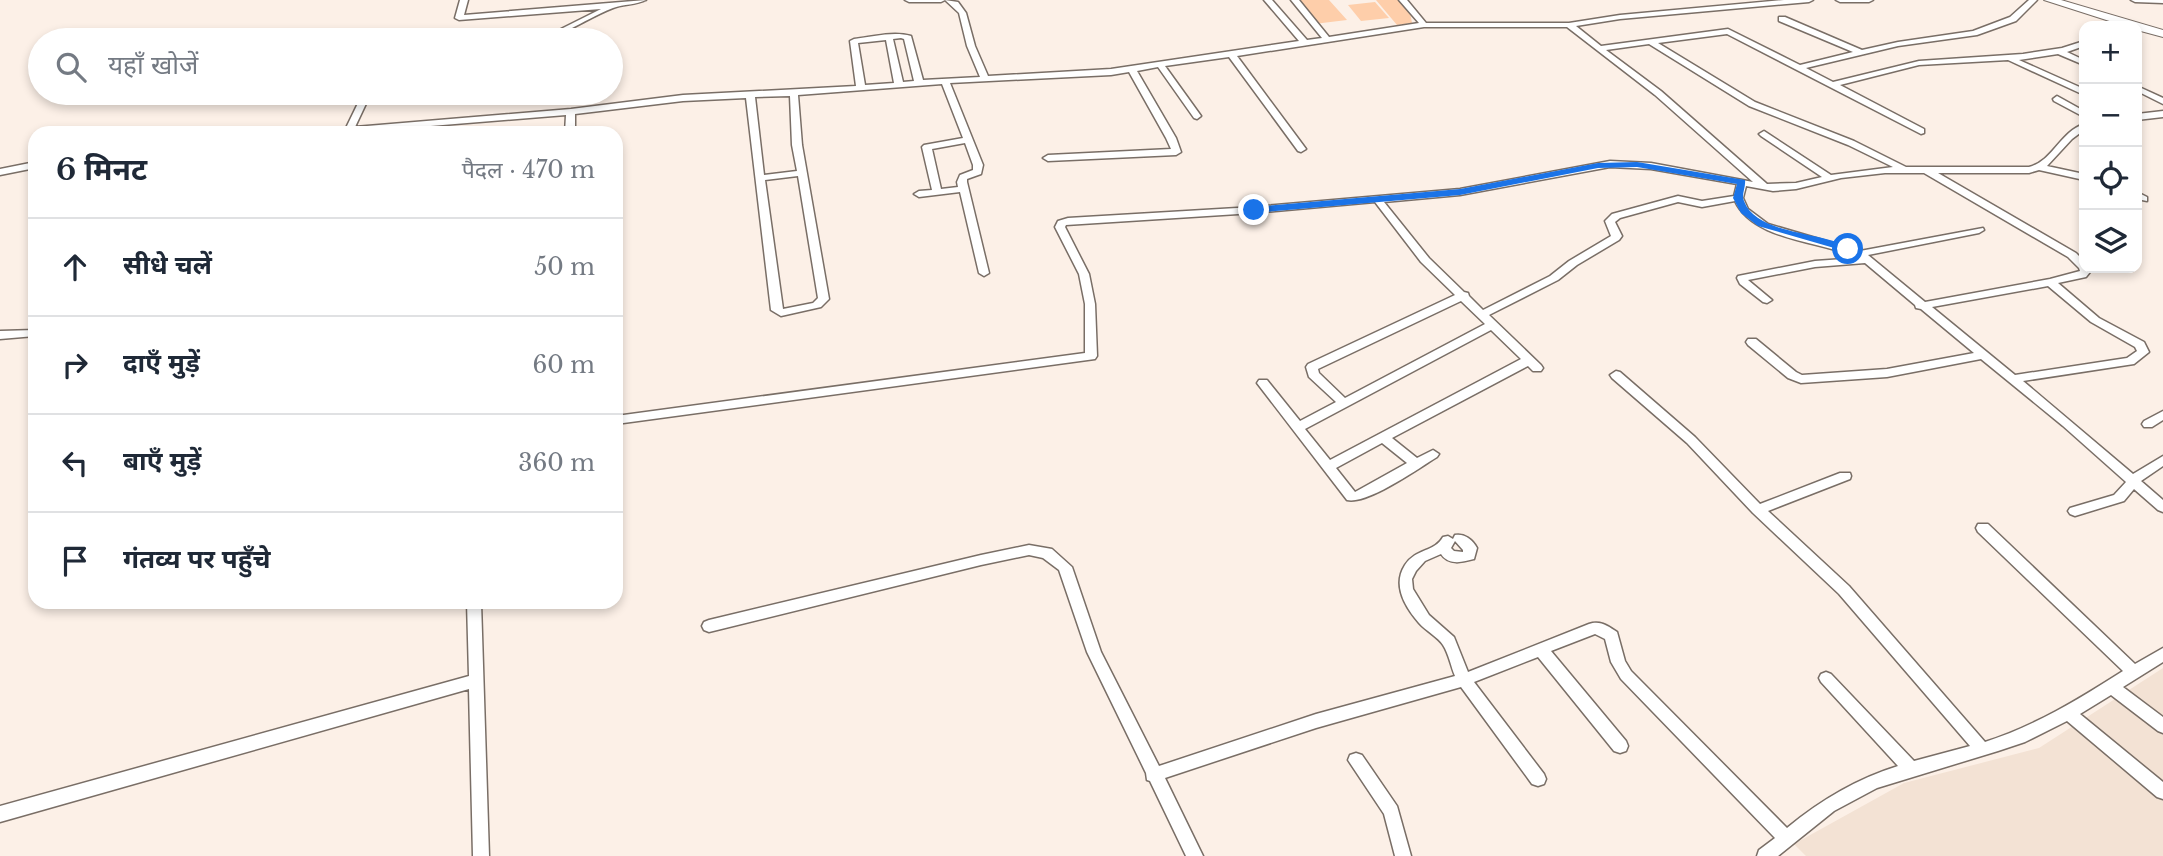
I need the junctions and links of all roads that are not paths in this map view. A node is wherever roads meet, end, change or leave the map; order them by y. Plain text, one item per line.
1 (464, 0) edge
2 (642, 0) edge
3 (909, 0) edge
4 (941, 0) edge
5 (949, 0) edge
6 (1268, 0) edge
7 (1295, 0) edge
8 (1403, 0) edge
9 (1809, 0) edge
10 (1840, 0) edge
11 (1869, 0) edge
12 (2035, 0) edge
13 (2049, 0) edge
14 (2135, 0) edge
15 (2163, 1) edge
16 (616, 5) junction
17 (1782, 19) dead end
18 (2106, 21) edge
19 (1424, 25) junction
20 (1569, 25) junction
21 (570, 28) edge
22 (2142, 30) edge
23 (2163, 36) edge
24 (889, 37) junction
25 (1327, 39) junction
26 (1650, 41) junction
27 (1305, 43) junction
28 (2079, 45) edge
29 (1601, 48) junction
30 (1860, 52) junction
31 (2061, 52) junction
32 (1232, 55) junction
33 (2011, 58) junction
34 (2079, 61) edge
35 (1160, 65) junction
36 (1797, 68) junction
37 (1132, 69) junction
38 (985, 78) junction
39 (944, 81) junction
40 (919, 83) junction
41 (2142, 84) edge
42 (899, 85) junction
43 (1830, 85) junction
44 (861, 88) junction
45 (2079, 90) edge
46 (2142, 90) edge
47 (794, 92) junction
48 (2163, 92) edge
49 (750, 94) junction
50 (2057, 99) dead end
51 (2163, 101) edge
52 (361, 105) edge
53 (2079, 111) edge
54 (571, 112) junction
55 (2163, 114) edge
56 (2151, 115) junction
57 (1197, 116) dead end
58 (2142, 116) edge
59 (473, 121) junction
60 (2163, 121) edge
61 (351, 126) edge
62 (404, 126) edge
63 (472, 126) edge
64 (570, 126) edge
65 (2079, 129) edge
66 (1921, 131) dead end
67 (1763, 134) dead end
68 (969, 140) junction
69 (1301, 149) dead end
70 (1048, 158) dead end
71 (28, 167) edge
72 (2042, 168) junction
73 (1905, 170) junction
74 (1926, 170) junction
75 (0, 172) edge
76 (801, 173) junction
77 (2079, 176) edge
78 (1828, 177) junction
79 (760, 178) junction
80 (1742, 182) junction
81 (1766, 187) junction
82 (964, 189) junction
83 (937, 192) junction
84 (919, 194) dead end
85 (1738, 198) junction
86 (1378, 200) junction
87 (1979, 230) dead end
88 (1864, 257) junction
89 (2079, 263) edge
90 (985, 273) dead end
91 (2084, 273) edge
92 (2050, 282) junction
93 (1464, 295) junction
94 (1767, 300) dead end
95 (1920, 306) junction
96 (1481, 315) junction
97 (1491, 326) junction
98 (28, 333) edge
99 (0, 335) edge
100 (1752, 342) dead end
101 (1982, 355) junction
102 (1616, 375) dead end
103 (2012, 379) junction
104 (1263, 383) dead end
105 (1344, 403) junction
106 (2163, 415) edge
107 (623, 419) edge
108 (2148, 424) dead end
109 (1297, 428) junction
110 (1384, 437) junction
111 (1433, 454) dead end
112 (2163, 460) edge
113 (1416, 464) junction
114 (1327, 467) junction
115 (1845, 476) dead end
116 (2134, 481) junction
117 (2163, 507) edge
118 (1758, 510) junction
119 (2075, 511) dead end
120 (1983, 528) dead end
121 (1451, 543) dead end
122 (474, 609) edge
123 (709, 625) dead end
124 (1540, 648) junction
125 (2162, 656) edge
126 (2135, 673) junction
127 (1826, 678) dead end
128 (1464, 680) junction
129 (474, 681) junction
130 (2112, 687) junction
131 (2069, 714) junction
132 (2163, 726) edge
133 (1620, 746) dead end
134 (1981, 748) junction
135 (1356, 760) dead end
136 (1911, 769) junction
137 (1153, 775) junction
138 (1538, 779) dead end
139 (2163, 792) edge
140 (0, 814) edge
141 (1787, 839) junction
142 (481, 856) edge
143 (1195, 856) edge
144 (1404, 856) edge
145 (1765, 856) edge

1 - 16 street
2 - 16 street
3 - 4 street
5 - 38 street
6 - 27 street
7 - 25 street
8 - 19 street
9 - 20 street
10 - 11 street
12 - 18 main road
12 - 30 street
13 - 23 main road
14 - 15 street
16 - 21 street
17 - 30 street
19 - 20 street
19 - 25 street
20 - 29 street
22 - 23 main road
24 - 40 street
24 - 42 street
24 - 44 street
25 - 27 street
26 - 29 street
26 - 36 street
26 - 73 street
27 - 32 street
28 - 31 street
29 - 81 street
30 - 36 street
31 - 33 street
31 - 34 street
32 - 35 street
32 - 69 street
33 - 43 street
33 - 45 street
35 - 37 street
35 - 57 street
36 - 43 street
37 - 38 street
37 - 70 street
38 - 39 street
39 - 40 street
39 - 68 street
40 - 42 street
41 - 48 street
42 - 44 street
43 - 66 street
44 - 47 street
46 - 51 street
47 - 49 street
47 - 76 street
49 - 54 street
49 - 79 street
50 - 53 street
52 - 61 street
54 - 59 street
54 - 64 street
55 - 56 street
56 - 58 street
56 - 60 street
59 - 62 street
59 - 63 street
65 - 72 street
67 - 78 street
68 - 82 street
68 - 83 street
71 - 75 street
72 - 74 street
72 - 77 street
73 - 74 street
73 - 78 street
74 - 89 street
76 - 79 street
76 - 79 street
78 - 81 street
80 - 81 street
80 - 85 street
80 - 86 street
82 - 83 street
82 - 90 street
83 - 84 street
85 - 88 street
85 - 96 street
86 - 93 street
86 - 107 street
87 - 88 street
88 - 94 street
88 - 95 street
91 - 92 street
92 - 95 street
92 - 103 street
93 - 96 street
93 - 105 street
95 - 101 street
96 - 97 street
97 - 105 street
97 - 110 street
98 - 99 street
100 - 101 street
101 - 103 street
102 - 118 street
103 - 116 street
104 - 109 street
105 - 109 street
106 - 108 street
109 - 114 street
110 - 113 street
110 - 114 street
111 - 113 street
112 - 116 street
113 - 114 street
115 - 118 street
116 - 117 street
116 - 119 street
118 - 134 street
120 - 126 street
121 - 128 street
122 - 129 street
123 - 137 street
124 - 128 street
124 - 133 street
124 - 141 street
125 - 126 street
126 - 130 street
127 - 136 street
128 - 137 street
128 - 138 street
129 - 140 street
129 - 142 street
130 - 131 street
130 - 132 street
131 - 134 street
131 - 139 street
134 - 136 street
135 - 144 street
136 - 141 street
137 - 143 street
141 - 145 street

